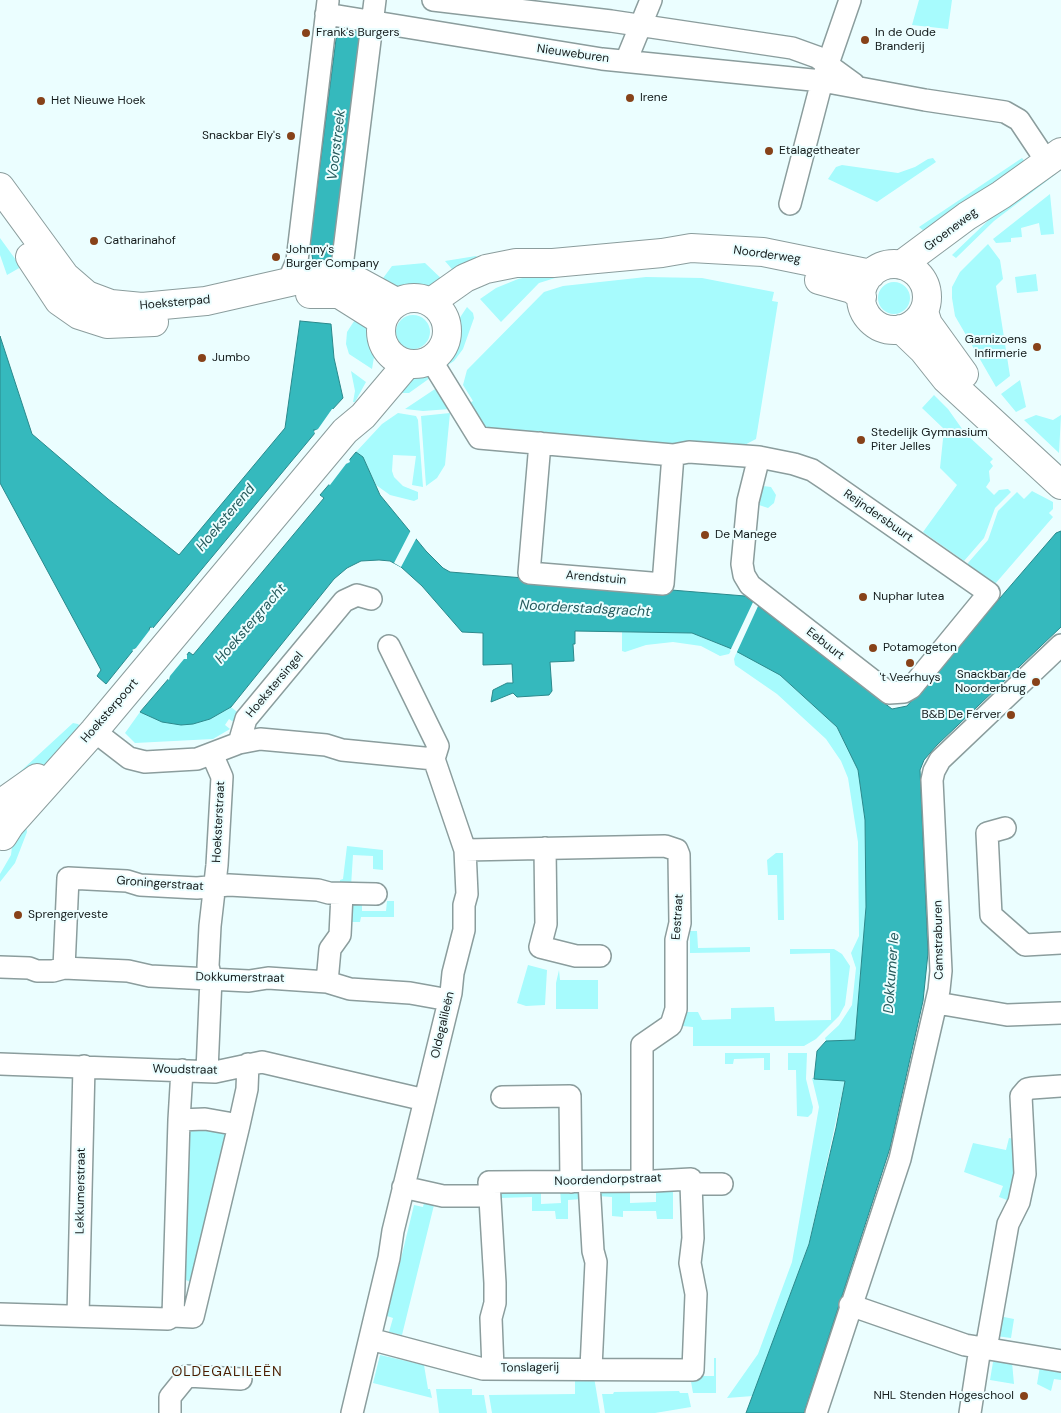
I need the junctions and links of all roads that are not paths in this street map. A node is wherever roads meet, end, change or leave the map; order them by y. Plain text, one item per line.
1 (433, 0) edge
2 (651, 0) edge
3 (850, 0) edge
4 (327, 7) edge
5 (374, 10) edge
6 (639, 26) junction
7 (626, 60) junction
8 (825, 73) junction
9 (1054, 157) edge
10 (0, 187) edge
11 (1001, 195) junction
12 (790, 204) dead end
13 (0, 212) edge
14 (902, 265) junction
15 (315, 281) junction
16 (923, 281) junction
17 (867, 286) junction
18 (438, 311) junction
19 (389, 312) junction
20 (924, 312) junction
21 (901, 329) junction
22 (408, 359) junction
23 (986, 415) junction
24 (540, 443) junction
25 (674, 455) junction
26 (759, 457) junction
27 (1061, 485) edge
28 (989, 593) joint
29 (371, 599) dead end
30 (389, 646) dead end
31 (1058, 647) edge
32 (94, 731) junction
33 (239, 743) junction
34 (212, 754) junction
35 (70, 757) junction
36 (434, 759) junction
37 (0, 804) edge
38 (1006, 828) dead end
39 (1, 842) edge
40 (545, 848) junction
41 (465, 850) junction
42 (214, 887) junction
43 (342, 894) junction
44 (376, 894) dead end
45 (1061, 943) edge
46 (600, 956) dead end
47 (0, 967) edge
48 (64, 968) junction
49 (212, 978) junction
50 (327, 982) junction
51 (449, 1000) junction
52 (936, 1003) junction
53 (1061, 1013) edge
54 (0, 1064) edge
55 (248, 1064) junction
56 (84, 1066) junction
57 (182, 1070) junction
58 (207, 1071) junction
59 (1061, 1086) edge
60 (502, 1097) dead end
61 (425, 1100) junction
62 (179, 1120) junction
63 (239, 1124) junction
64 (642, 1181) junction
65 (580, 1182) junction
66 (691, 1184) junction
67 (722, 1184) dead end
68 (403, 1187) junction
69 (489, 1189) junction
70 (850, 1305) junction
71 (0, 1314) edge
72 (78, 1316) junction
73 (183, 1316) junction
74 (370, 1339) junction
75 (983, 1348) junction
76 (1061, 1361) edge
77 (591, 1368) junction
78 (493, 1369) junction
79 (241, 1379) dead end
80 (170, 1413) edge
81 (352, 1413) edge
82 (816, 1413) edge
83 (970, 1413) edge

1 - 6 street, Nieuweburen
2 - 6 street
3 - 8 street
4 - 5 street, Nieuweburen
4 - 15 street
5 - 7 street, Nieuweburen
5 - 15 street
6 - 7 street
6 - 8 street, Nieuweburen
7 - 8 street, Nieuweburen
8 - 9 street, Nieuweburen
8 - 12 street
9 - 11 main road, Groeneweg
10 - 15 main road, Hoeksterpad
11 - 14 main road, Groeneweg
11 - 16 main road, Groeneweg
13 - 15 main road, Hoeksterpad
14 - 16 main road
14 - 17 main road
15 - 19 main road
16 - 20 main road
17 - 18 main road, Noorderweg
17 - 21 main road
18 - 19 main road
18 - 22 main road
19 - 22 main road
20 - 21 main road
20 - 23 main road
21 - 23 main road
22 - 24 street
22 - 32 main road, Hoeksterpoort
23 - 27 main road
24 - 25 street
24 - 25 street, Arendstuin
25 - 26 street
26 - 28 street, Reijndersbuurt
26 - 28 street, Eebuurt
29 - 33 street, Hoekstersingel
30 - 36 street, Oldegalileën
31 - 52 street, Camstraburen
32 - 34 street
32 - 35 main road, Hoeksterpoort
33 - 34 street
33 - 36 street
34 - 42 street, Hoeksterstraat
35 - 37 main road, Hoeksterpoort
35 - 39 main road, Hoeksterpoort
36 - 41 street, Oldegalileën
38 - 45 street
40 - 41 street, Eestraat
40 - 46 street
40 - 64 street, Eestraat
41 - 51 street, Oldegalileën
42 - 43 street, Groningerstraat
42 - 48 street, Groningerstraat
42 - 49 street, Hoeksterstraat
43 - 44 street, Groningerstraat
43 - 50 street
47 - 48 street, Dokkumerstraat
48 - 49 street, Dokkumerstraat
49 - 50 street, Dokkumerstraat
49 - 58 street, Hoeksterstraat
50 - 51 street, Dokkumerstraat
51 - 61 street, Oldegalileën
52 - 53 street
52 - 70 street, Camstraburen
54 - 56 street, Woudstraat
55 - 58 street, Woudstraat
55 - 61 street, Woudstraat
55 - 63 street
56 - 57 street, Woudstraat
56 - 72 street, Lekkumerstraat
57 - 58 street, Woudstraat
57 - 62 street
59 - 75 street
60 - 65 street
61 - 68 street, Oldegalileën
62 - 63 street
62 - 73 street
63 - 73 street
64 - 65 street, Noordendorpstraat
64 - 66 street, Noordendorpstraat
65 - 69 street, Noordendorpstraat
65 - 77 street
66 - 67 street, Noordendorpstraat
66 - 77 street, Tonslagerij
68 - 69 street, Noordendorpstraat
68 - 74 street, Oldegalileën
69 - 78 street
70 - 75 street
70 - 82 street, Camstraburen
71 - 72 street
72 - 73 street
74 - 78 street, Tonslagerij
74 - 81 street, Oldegalileën
75 - 76 street
75 - 83 street
77 - 78 street, Tonslagerij
79 - 80 street

